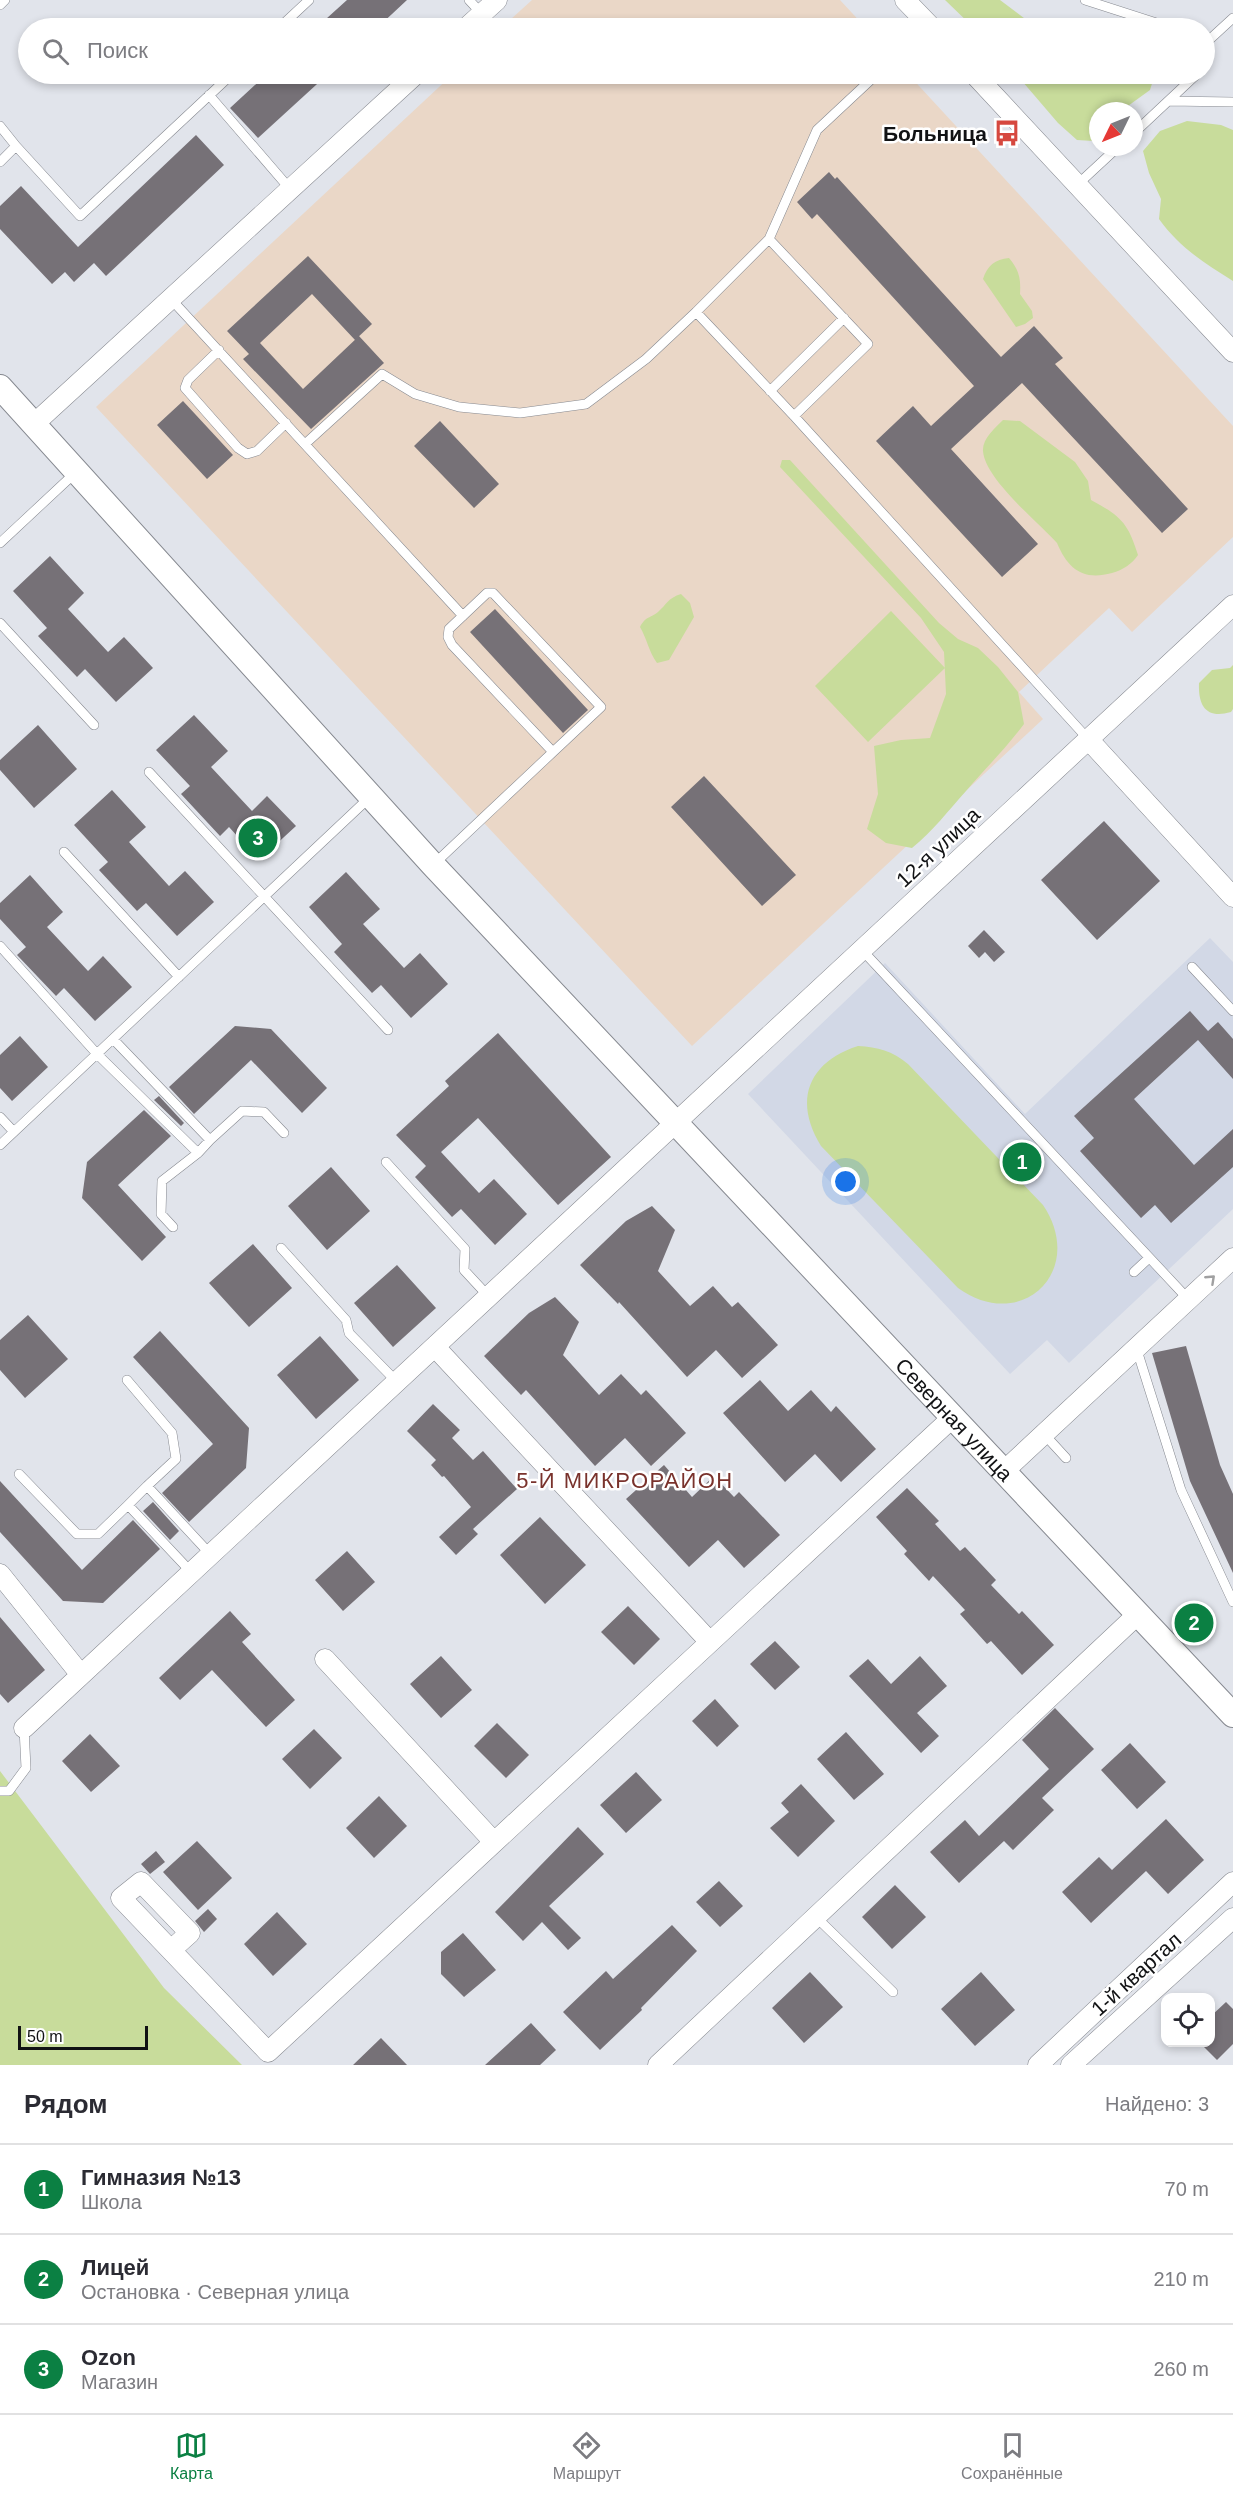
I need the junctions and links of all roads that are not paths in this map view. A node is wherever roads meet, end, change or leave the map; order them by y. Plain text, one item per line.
1 (5, 0) edge
2 (309, 0) edge
3 (497, 0) edge
4 (905, 0) edge
5 (1085, 0) edge
6 (0, 5) edge
7 (476, 7) edge
8 (290, 18) edge
9 (920, 18) edge
10 (1141, 18) edge
11 (1233, 18) edge
12 (1215, 33) edge
13 (221, 84) edge
14 (405, 84) edge
15 (866, 84) edge
16 (983, 84) edge
17 (1187, 84) edge
18 (209, 95) junction
19 (1169, 101) junction
20 (1233, 102) edge
21 (1143, 125) edge
22 (0, 126) edge
23 (16, 146) junction
24 (1108, 156) edge
25 (0, 162) edge
26 (1077, 184) junction
27 (290, 189) junction
28 (769, 239) junction
29 (170, 298) junction
30 (696, 312) junction
31 (844, 318) junction
32 (219, 350) junction
33 (1233, 351) edge
34 (0, 387) edge
35 (770, 390) junction
36 (794, 416) junction
37 (286, 423) junction
38 (34, 424) junction
39 (305, 444) junction
40 (77, 471) junction
41 (0, 543) edge
42 (1233, 605) edge
43 (463, 616) junction
44 (0, 623) edge
45 (94, 725) dead end
46 (1089, 739) junction
47 (553, 752) junction
48 (149, 772) dead end
49 (371, 796) junction
50 (64, 852) dead end
51 (433, 865) junction
52 (1228, 888) edge
53 (264, 897) junction
54 (0, 946) edge
55 (862, 950) junction
56 (1192, 967) dead end
57 (179, 977) junction
58 (1233, 1011) edge
59 (388, 1030) dead end
60 (113, 1039) junction
61 (97, 1054) junction
62 (0, 1117) edge
63 (675, 1124) junction
64 (14, 1132) junction
65 (284, 1133) dead end
66 (210, 1140) junction
67 (0, 1145) edge
68 (198, 1153) junction
69 (386, 1162) dead end
70 (173, 1227) dead end
71 (281, 1248) dead end
72 (1149, 1258) junction
73 (1233, 1258) edge
74 (1134, 1272) dead end
75 (489, 1297) junction
76 (1188, 1299) junction
77 (435, 1347) junction
78 (1136, 1347) junction
79 (127, 1380) dead end
80 (397, 1382) junction
81 (952, 1418) junction
82 (1044, 1434) junction
83 (1066, 1458) dead end
84 (1004, 1472) junction
85 (19, 1474) dead end
86 (147, 1486) junction
87 (128, 1505) junction
88 (211, 1555) junction
89 (192, 1573) junction
90 (0, 1574) edge
91 (1233, 1602) edge
92 (1137, 1615) junction
93 (710, 1642) junction
94 (325, 1659) dead end
95 (81, 1675) junction
96 (1233, 1715) edge
97 (24, 1728) joint
98 (0, 1791) edge
99 (494, 1842) junction
100 (1233, 1882) edge
101 (817, 1918) junction
102 (1233, 1918) edge
103 (171, 1950) dead end
104 (893, 1992) dead end
105 (658, 2065) edge
106 (1038, 2065) edge
107 (1071, 2065) edge

1 - 6 lane
2 - 8 lane
3 - 7 street
4 - 9 street
5 - 10 lane
11 - 12 lane
13 - 18 lane
14 - 27 street
15 - 28 lane
16 - 26 street
17 - 19 lane
18 - 23 lane
18 - 27 lane
19 - 20 lane
19 - 21 lane
22 - 23 lane
23 - 25 lane
24 - 26 lane
26 - 33 street
27 - 29 street
28 - 30 lane
28 - 31 lane
29 - 32 lane
29 - 38 street
30 - 35 lane
30 - 39 lane
31 - 35 lane
31 - 36 lane
32 - 37 lane
32 - 37 lane
34 - 38 street, Северная улица
35 - 36 lane
36 - 46 lane
37 - 39 lane
38 - 40 street, Северная улица
39 - 43 lane
40 - 41 lane
40 - 49 street, Северная улица
42 - 46 street, 12-я улица
43 - 47 lane
43 - 47 lane
44 - 45 lane
46 - 52 street
46 - 55 street, 12-я улица
47 - 51 lane
48 - 53 lane
49 - 51 street, Северная улица
49 - 53 lane
50 - 57 lane
51 - 63 street, Северная улица
53 - 57 lane
53 - 59 lane
54 - 61 lane
55 - 63 street, 12-я улица
55 - 72 lane
56 - 58 lane
57 - 60 lane
60 - 61 lane
60 - 66 lane
61 - 64 lane
61 - 68 lane
62 - 64 lane
63 - 75 street, 12-я улица
63 - 81 street, Северная улица
64 - 67 lane
65 - 66 lane
66 - 68 lane
68 - 70 lane
69 - 75 lane
71 - 80 lane
72 - 74 lane
72 - 76 lane
76 -> 73 street
75 - 77 street, 12-я улица
76 - 78 street
77 - 80 street, 12-я улица
77 - 93 street
78 - 82 street
78 - 91 lane
79 - 86 lane
80 - 88 street, 12-я улица
81 - 84 street, Северная улица
81 - 93 street
82 - 83 lane
82 - 84 street
84 - 92 street, Северная улица
85 - 87 lane
86 - 87 lane
86 - 88 lane
87 - 89 lane
88 - 89 street, 12-я улица
89 - 95 street, 12-я улица
90 - 95 street
92 - 96 street, Северная улица
92 - 101 street
93 - 99 street
94 - 99 street
95 - 97 street, 12-я улица
97 - 98 lane
99 - 103 street
100 - 106 street
101 - 104 lane
101 - 105 street
102 - 107 street, 1-й квартал

